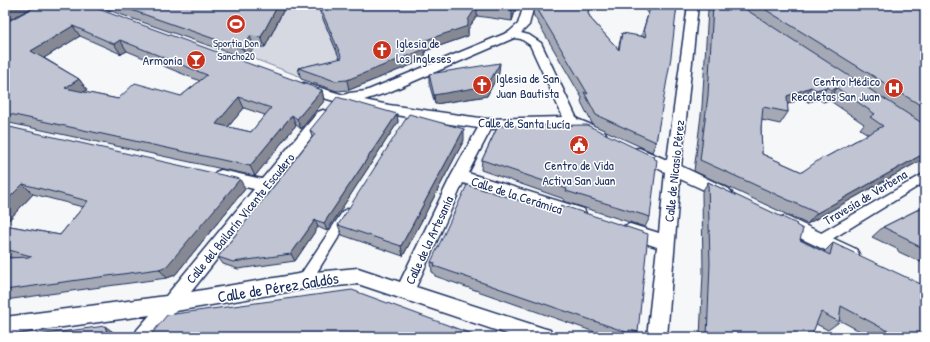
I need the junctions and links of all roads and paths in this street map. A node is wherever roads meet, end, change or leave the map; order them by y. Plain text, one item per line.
1 (529, 5) edge
2 (693, 5) edge
3 (513, 34) junction
4 (292, 82) edge
5 (384, 89) junction
6 (336, 98) junction
7 (389, 110) junction
8 (411, 113) junction
9 (572, 122) junction
10 (487, 124) junction
11 (402, 127) edge
12 (608, 139) edge
13 (630, 149) edge
14 (674, 169) junction
15 (204, 172) edge
16 (459, 176) junction
17 (925, 177) edge
18 (266, 186) junction
19 (736, 200) edge
20 (351, 207) edge
21 (771, 216) edge
22 (592, 219) edge
23 (614, 226) edge
24 (820, 240) junction
25 (666, 243) junction
26 (862, 260) edge
27 (304, 282) junction
28 (404, 292) junction
29 (170, 304) junction
30 (5, 326) edge
31 (144, 337) edge
32 (543, 337) edge
33 (657, 337) edge

1 - 3 street
2 - 14 street, Calle de Nicasio Pérez
3 - 5 street
3 - 9 street
4 - 6 street, Calle de Santa Lucía
5 - 6 street
5 - 7 street
6 - 7 street, Calle de Santa Lucía
6 - 18 street, Calle del Bailarín Vicente Escudero
7 - 8 street, Calle de Santa Lucía
8 - 10 street, Calle de Santa Lucía
8 - 11 street
9 - 10 street, Calle de Santa Lucía
9 - 12 street, Calle de Santa Lucía
10 - 16 street, Calle de la Artesanía
13 - 14 street
14 - 19 street
14 - 25 street, Calle de Nicasio Pérez
15 - 18 street
16 - 22 street, Calle de la Cerámica
16 - 28 street, Calle de la Artesanía
17 - 24 street, Travesía de Verbena
18 - 29 street, Calle del Bailarín Vicente Escudero
20 - 27 street
21 - 24 street
23 - 25 street
24 - 26 street
25 - 33 street, Calle de Nicasio Pérez
27 - 28 street, Calle de Pérez Galdós
27 - 29 street, Calle de Pérez Galdós
28 - 32 street, Calle de Pérez Galdós
29 - 30 street, Calle de Pérez Galdós
29 - 31 street, Calle del Bailarín Vicente Escudero

